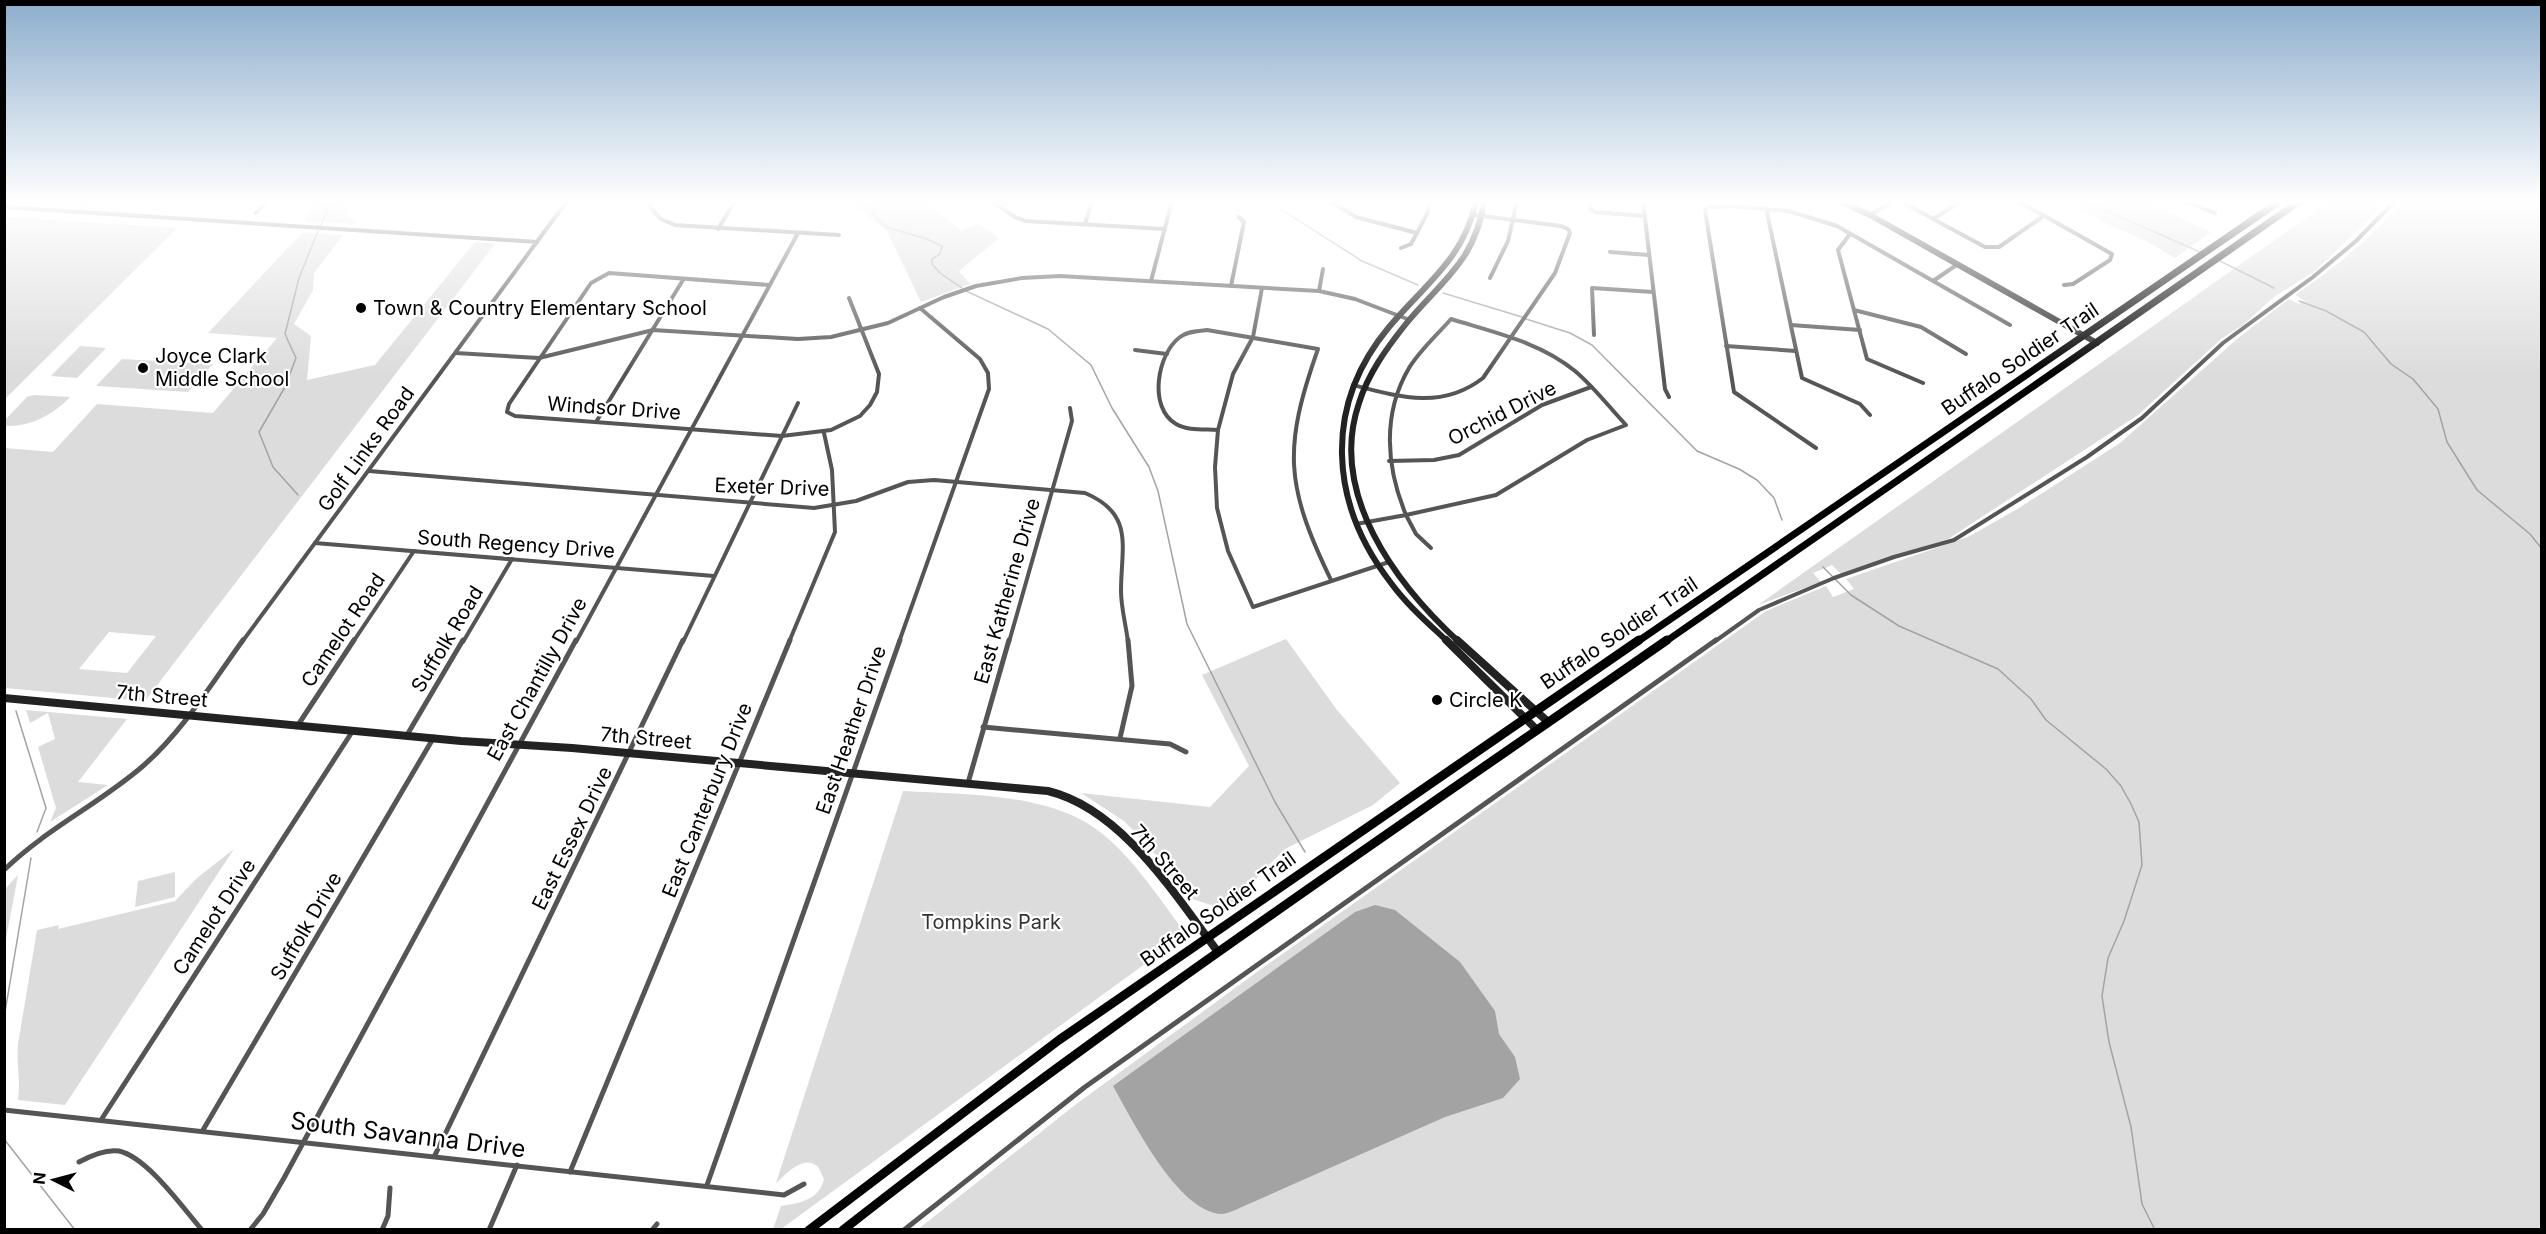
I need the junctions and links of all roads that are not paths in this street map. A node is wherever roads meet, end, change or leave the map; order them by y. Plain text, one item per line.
1 (525, 259) edge
2 (783, 259) edge
3 (1157, 259) edge
4 (1237, 259) edge
5 (1452, 259) edge
6 (1466, 259) edge
7 (1501, 259) edge
8 (1561, 259) edge
9 (1649, 259) edge
10 (1713, 259) edge
11 (1777, 259) edge
12 (1840, 259) edge
13 (1894, 259) edge
14 (1948, 259) edge
15 (2110, 259) edge
16 (2196, 259) edge
17 (2218, 259) edge
18 (2335, 259) edge
19 (1958, 264) junction
20 (1323, 269) dead end
21 (1490, 278) dead end
22 (683, 280) junction
23 (1151, 280) junction
24 (1932, 280) junction
25 (769, 285) junction
26 (2064, 285) dead end
27 (1231, 286) junction
28 (1262, 288) junction
29 (1319, 291) junction
30 (1653, 292) junction
31 (849, 298) dead end
32 (921, 308) junction
33 (1854, 310) junction
34 (1399, 316) junction
35 (1410, 320) junction
36 (1791, 325) junction
37 (2010, 325) dead end
38 (652, 330) junction
39 (1860, 330) junction
40 (862, 331) junction
41 (1594, 335) dead end
42 (2084, 335) junction
43 (741, 336) junction
44 (1253, 337) junction
45 (1512, 339) junction
46 (2097, 343) junction
47 (1726, 346) junction
48 (1135, 350) dead end
49 (1796, 351) junction
50 (456, 353) junction
51 (1167, 354) junction
52 (1966, 354) dead end
53 (539, 358) junction
54 (1923, 384) dead end
55 (1353, 385) junction
56 (1363, 387) junction
57 (1591, 387) junction
58 (1398, 394) junction
59 (1669, 397) dead end
60 (798, 404) dead end
61 (1070, 408) dead end
62 (1870, 415) dead end
63 (596, 422) junction
64 (691, 429) junction
65 (1218, 430) junction
66 (824, 433) junction
67 (782, 436) junction
68 (1816, 448) dead end
69 (1389, 461) junction
70 (369, 471) junction
71 (954, 483) junction
72 (1053, 490) junction
73 (654, 495) junction
74 (750, 504) junction
75 (835, 506) junction
76 (1405, 514) junction
77 (1367, 522) junction
78 (1356, 524) junction
79 (315, 543) junction
80 (1431, 548) dead end
81 (414, 551) junction
82 (512, 559) junction
83 (1389, 562) junction
84 (1378, 565) junction
85 (616, 566) junction
86 (714, 576) junction
87 (1331, 580) junction
88 (4, 698) edge
89 (1536, 710) junction
90 (188, 716) junction
91 (1524, 718) junction
92 (1548, 721) junction
93 (298, 725) junction
94 (983, 727) junction
95 (1536, 729) junction
96 (352, 730) junction
97 (407, 735) junction
98 (434, 737) junction
99 (1120, 738) junction
100 (518, 745) junction
101 (1186, 752) dead end
102 (629, 753) junction
103 (739, 762) junction
104 (851, 772) junction
105 (968, 783) junction
106 (4, 870) edge
107 (1206, 937) junction
108 (1218, 952) junction
109 (4, 1110) edge
110 (101, 1120) junction
111 (203, 1130) junction
112 (303, 1141) junction
113 (435, 1155) junction
114 (79, 1162) dead end
115 (517, 1165) junction
116 (570, 1172) junction
117 (804, 1184) dead end
118 (707, 1185) junction
119 (390, 1188) dead end
120 (202, 1230) edge
121 (250, 1230) edge
122 (382, 1230) edge
123 (489, 1230) edge
124 (809, 1230) edge
125 (843, 1230) edge
126 (904, 1230) edge

1 - 50 street, Golf Links Road
2 - 25 street, East Chantilly Drive
3 - 23 street
4 - 27 street
5 - 34 street
6 - 35 street
7 - 21 street
8 - 45 street
9 - 30 street
10 - 47 street
11 - 36 street
12 - 33 street
13 - 24 street
14 - 19 street
15 - 26 street
16 - 42 main road, Buffalo Soldier Trail
17 - 46 main road, Buffalo Soldier Trail
18 - 126 street
19 - 24 street
19 - 42 street
20 - 29 street
22 - 25 street
22 - 38 street
22 - 53 street
23 - 27 street
23 - 32 street
24 - 37 street
25 - 43 street, East Chantilly Drive
27 - 28 street
28 - 29 street
28 - 44 street
29 - 34 street
30 - 41 street
30 - 59 street
31 - 40 street
32 - 40 street
32 - 71 street, East Heather Drive
33 - 39 street
33 - 52 street
34 - 35 street
34 - 55 street
35 - 56 street
36 - 39 street
36 - 49 street
38 - 43 street
38 - 53 street
38 - 63 street
39 - 54 street
40 - 43 street
40 - 66 street, Windsor Drive
42 - 46 street
42 - 89 main road, Buffalo Soldier Trail
43 - 64 street, East Chantilly Drive
44 - 51 street
44 - 65 street
44 - 87 street
45 - 57 street
45 - 58 street
45 - 58 street
46 - 92 main road, Buffalo Soldier Trail
47 - 49 street
47 - 68 street
48 - 51 street
49 - 62 street
50 - 53 street
50 - 70 street, Golf Links Road
51 - 65 street
53 - 63 street, Windsor Drive
55 - 56 street
55 - 78 street
56 - 58 street
56 - 77 street
57 - 69 street, Orchid Drive
57 - 76 street
58 - 69 street
60 - 67 street, East Essex Drive
61 - 72 street, East Katherine Drive
63 - 64 street, Windsor Drive
64 - 67 street, Windsor Drive
64 - 73 street, East Chantilly Drive
65 - 87 street
66 - 67 street, Windsor Drive
66 - 75 street, East Canterbury Drive
67 - 74 street, East Essex Drive
69 - 76 street
70 - 73 street, Exeter Drive
70 - 79 street, Golf Links Road
71 - 72 street, Exeter Drive
71 - 75 street, Exeter Drive
71 - 104 street, East Heather Drive
72 - 94 street, East Katherine Drive
72 - 99 street, Exeter Drive
73 - 74 street, Exeter Drive
73 - 85 street, East Chantilly Drive
74 - 75 street, Exeter Drive
74 - 86 street, East Essex Drive
75 - 103 street, East Canterbury Drive
76 - 77 street
76 - 80 street
77 - 78 street
77 - 83 street
78 - 84 street
79 - 81 street, South Regency Drive
79 - 90 street, Golf Links Road
81 - 82 street, South Regency Drive
81 - 93 street, Camelot Road
82 - 85 street, South Regency Drive
82 - 97 street, Suffolk Road
83 - 84 street
83 - 89 street
84 - 87 street
84 - 91 street
85 - 86 street, South Regency Drive
85 - 100 street, East Chantilly Drive
86 - 102 street, East Essex Drive
88 - 90 street, 7th Street
89 - 91 main road, Buffalo Soldier Trail
89 - 92 street
90 - 93 street, 7th Street
90 - 106 street, Golf Links Road
91 - 95 street
91 - 107 main road, Buffalo Soldier Trail
92 - 95 main road, Buffalo Soldier Trail
93 - 96 street, 7th Street
94 - 99 street
94 - 105 street, East Katherine Drive
95 - 108 main road, Buffalo Soldier Trail
96 - 97 street, 7th Street
96 - 110 street, Camelot Drive
97 - 98 street, 7th Street
98 - 100 street, 7th Street
98 - 111 street, Suffolk Drive
99 - 101 street
100 - 102 street, 7th Street
100 - 112 street, East Chantilly Drive
102 - 103 street, 7th Street
102 - 113 street, East Essex Drive
103 - 104 street, 7th Street
103 - 116 street, East Canterbury Drive
104 - 105 street, 7th Street
104 - 118 street, East Heather Drive
105 - 107 street, 7th Street
107 - 108 street, 7th Street
107 - 124 main road, Buffalo Soldier Trail
108 - 125 main road, Buffalo Soldier Trail
109 - 110 street, South Savanna Drive
110 - 111 street, South Savanna Drive
111 - 112 street, South Savanna Drive
112 - 113 street, South Savanna Drive
112 - 121 street, East Chantilly Drive
113 - 115 street, South Savanna Drive
114 - 120 street
115 - 116 street, South Savanna Drive
115 - 123 street
116 - 118 street, South Savanna Drive
117 - 118 street, South Savanna Drive
119 - 122 street

